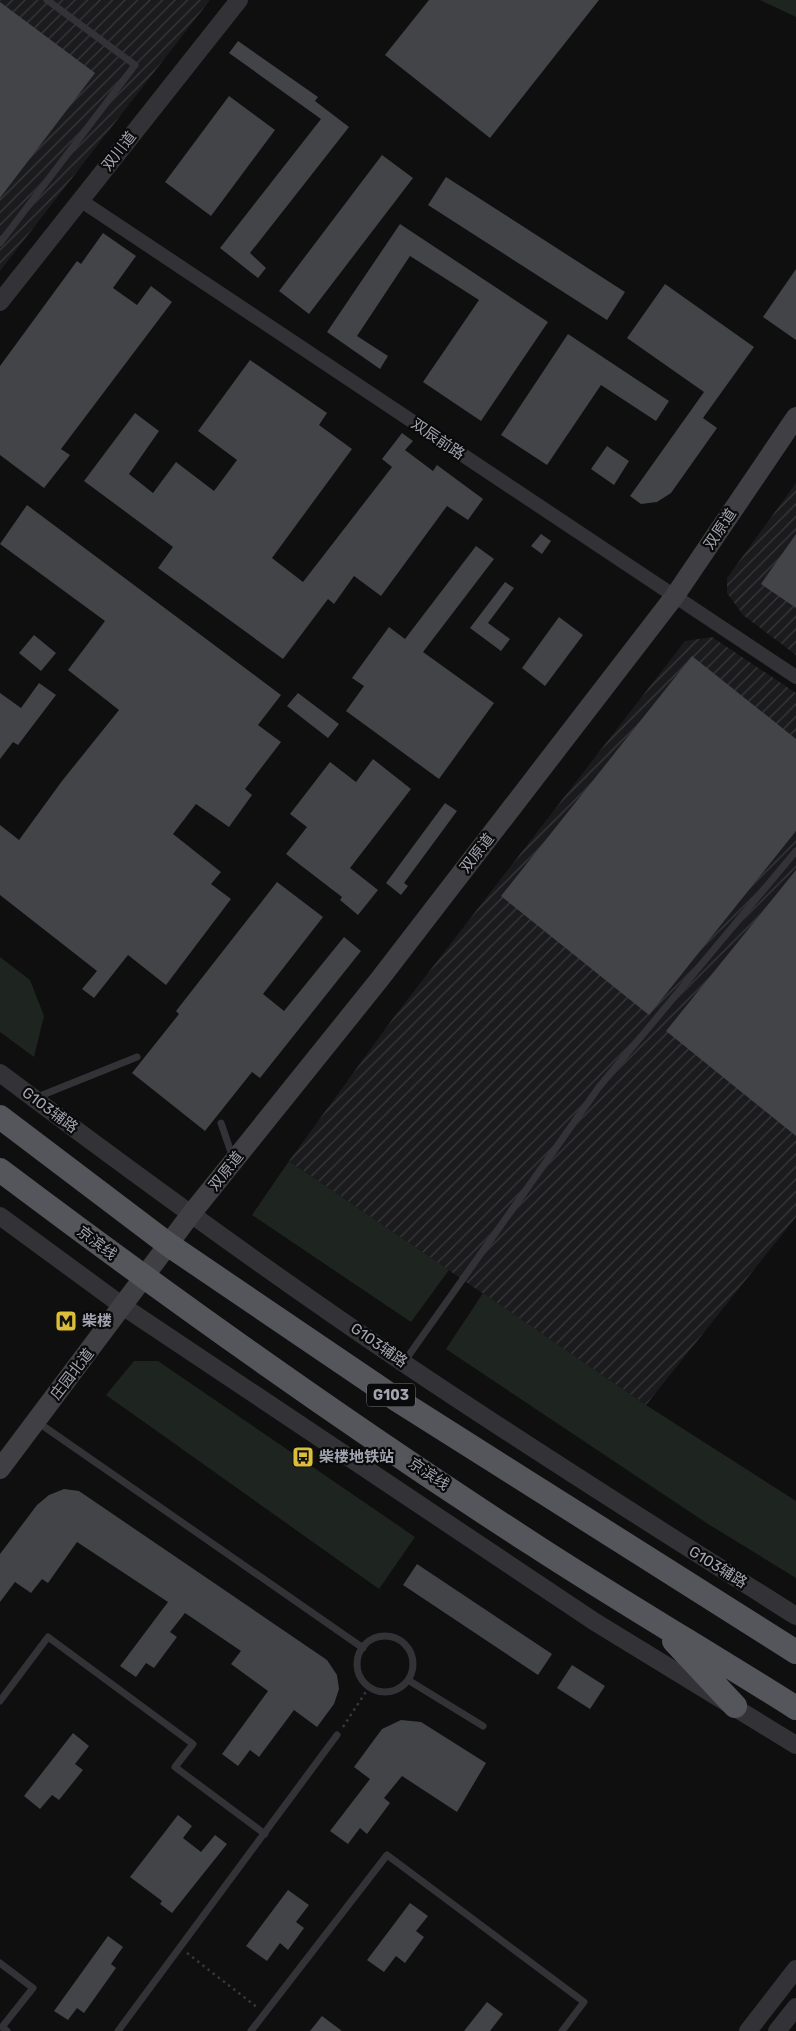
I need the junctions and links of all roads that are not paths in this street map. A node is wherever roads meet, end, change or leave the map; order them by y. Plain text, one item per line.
1 (47, 0) edge
2 (239, 0) edge
3 (80, 200) junction
4 (0, 243) edge
5 (0, 302) edge
6 (796, 417) edge
7 (674, 597) junction
8 (796, 677) edge
9 (796, 851) edge
10 (138, 1057) dead end
11 (0, 1072) edge
12 (35, 1099) junction
13 (0, 1117) edge
14 (222, 1123) dead end
15 (234, 1161) junction
16 (0, 1170) edge
17 (191, 1214) junction
18 (0, 1216) edge
19 (169, 1245) junction
20 (144, 1278) junction
21 (124, 1307) junction
22 (404, 1363) junction
23 (36, 1421) junction
24 (0, 1469) edge
25 (650, 1616) junction
26 (796, 1616) edge
27 (790, 1646) edge
28 (363, 1648) junction
29 (408, 1680) junction
30 (0, 1701) edge
31 (735, 1706) junction
32 (796, 1708) edge
33 (483, 1726) dead end
34 (338, 1735) road end
35 (796, 1745) edge
36 (265, 1834) junction
37 (0, 1963) edge
38 (796, 1970) edge
39 (796, 2006) edge
40 (7, 2031) edge
41 (118, 2031) edge
42 (251, 2031) edge
43 (562, 2031) edge
44 (748, 2031) edge
45 (777, 2031) edge

1 - 4 lane
2 - 3 street, 双川道
3 - 5 street, 双川道
3 - 7 street, 双辰前路
6 - 7 main road, 双原道
7 - 8 street, 双辰前路
7 - 15 main road, 双原道
9 - 22 lane
10 - 12 lane
11 - 12 street, G103辅路
12 - 17 street, G103辅路
13 - 19 highway, G103
14 - 15 lane
15 - 17 main road, 双原道
16 - 20 highway, 京滨线 / G103
17 - 19 main road, 双原道
17 - 22 street, G103辅路
18 - 21 street
19 - 20 main road, 双原道
19 - 27 highway, G103
20 - 21 main road, 庄园北道
20 - 25 highway, 京滨线 / G103
21 - 23 main road, 庄园北道
21 - 31 street
22 - 26 street, G103辅路
23 - 24 main road, 庄园北道
23 - 28 lane
25 - 31 highway
25 - 32 highway, 京滨线 / G103
28 - 29 lane
28 - 29 lane
29 - 33 lane
30 - 36 lane
31 - 35 street
34 - 36 lane
36 - 41 lane
37 - 40 lane
38 - 44 street
39 - 45 street
42 - 43 lane

